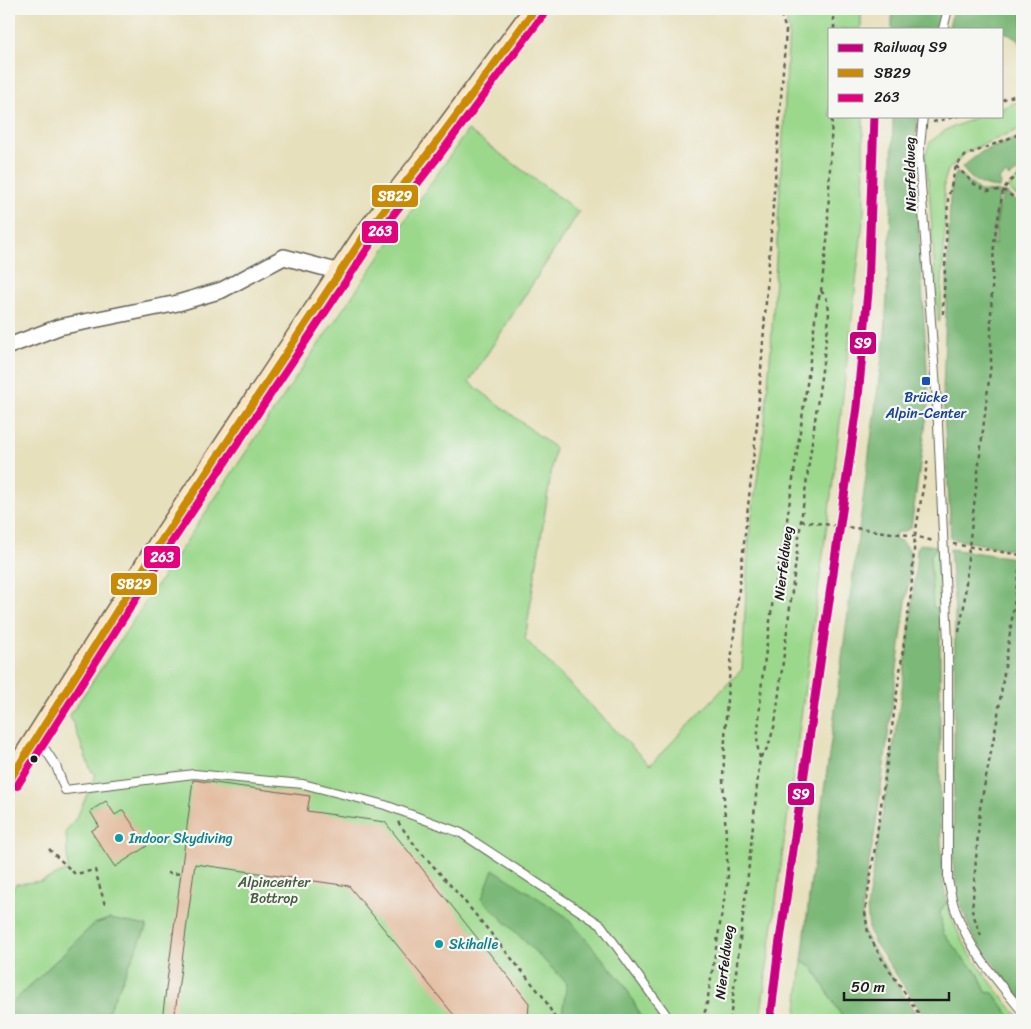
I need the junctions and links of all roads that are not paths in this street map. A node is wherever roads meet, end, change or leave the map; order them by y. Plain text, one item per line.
1 (535, 9) edge
2 (948, 9) edge
3 (943, 28) edge
4 (923, 120) edge
5 (340, 272) junction
6 (9, 346) edge
7 (36, 736) junction
8 (9, 781) edge
9 (1022, 1011) edge
10 (667, 1020) edge

1 - 5 main road
2 - 3 lane
4 - 9 lane, Nierfeldweg
5 - 6 street
5 - 7 main road
7 - 8 main road
7 - 10 lane

